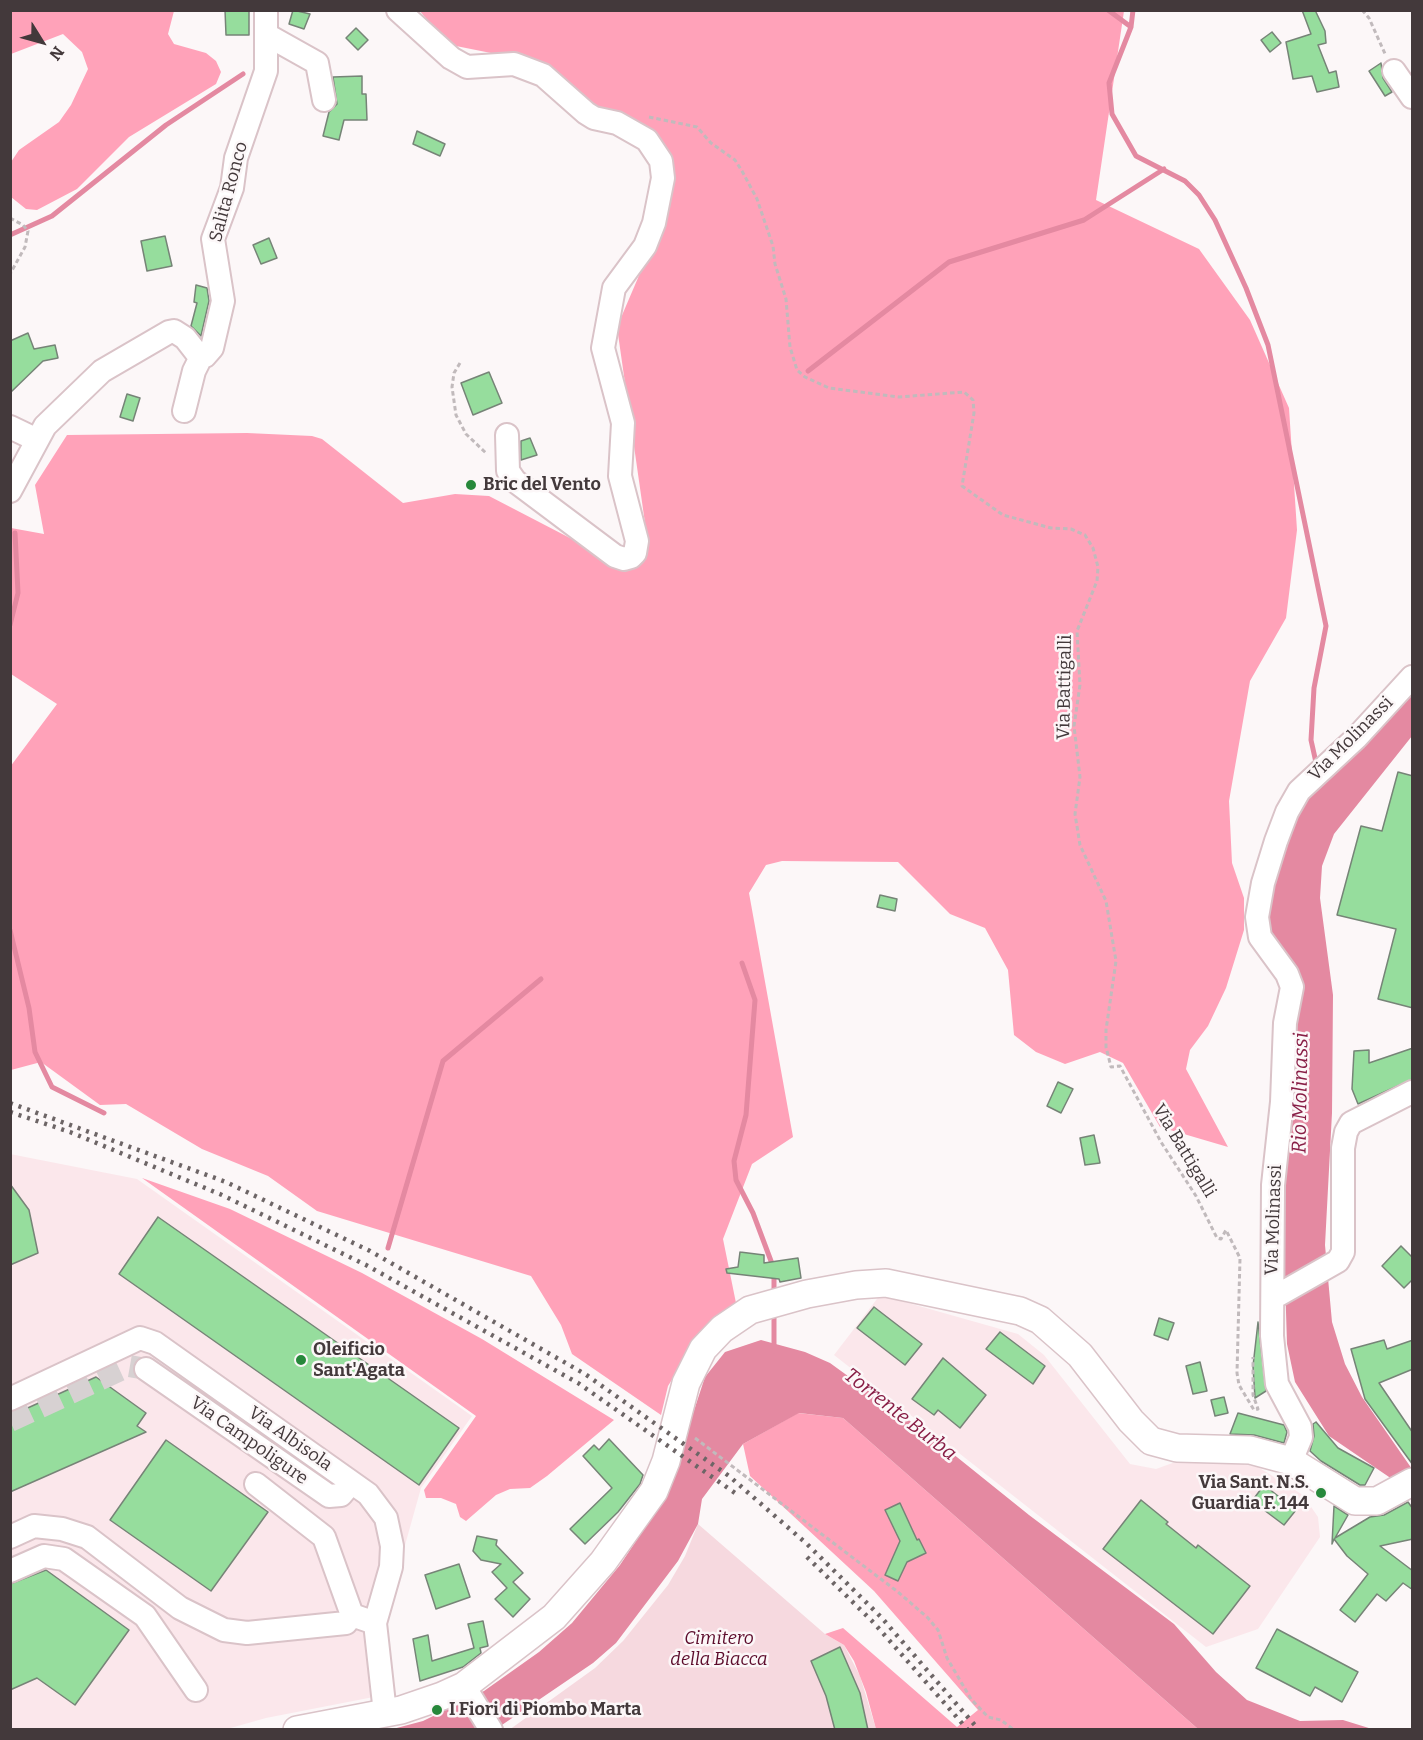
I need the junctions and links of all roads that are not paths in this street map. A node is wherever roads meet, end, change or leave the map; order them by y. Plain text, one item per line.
1 (266, 10) edge
2 (398, 10) edge
3 (267, 35) junction
4 (1394, 71) road end
5 (1413, 96) edge
6 (324, 100) dead end
7 (201, 357) junction
8 (184, 411) dead end
9 (10, 427) edge
10 (507, 435) dead end
11 (37, 440) junction
12 (10, 491) edge
13 (1413, 677) edge
14 (1413, 1092) edge
15 (1277, 1296) junction
16 (146, 1369) tunnel mouth
17 (10, 1399) edge
18 (268, 1454) junction
19 (1291, 1461) junction
20 (351, 1482) junction
21 (1403, 1488) edge
22 (10, 1537) edge
23 (10, 1571) edge
24 (352, 1615) junction
25 (375, 1623) junction
26 (196, 1690) dead end
27 (467, 1691) junction
28 (385, 1713) junction
29 (297, 1730) edge
30 (491, 1730) edge

1 - 3 street, Salita Ronco
2 - 10 street
3 - 6 street
3 - 7 street, Salita Ronco
4 - 5 street
7 - 8 street, Salita Ronco
7 - 11 street
9 - 11 street
11 - 12 street
13 - 15 street, Via Molinassi
14 - 15 street
15 - 19 street, Via Molinassi
16 - 18 street, Via Campoligure
17 - 20 street, Via Albisola
18 - 20 street, Via Campoligure
18 - 24 street
19 - 21 main road
19 - 27 main road
20 - 25 street, Via Albisola
22 - 24 street
23 - 26 street
24 - 25 street
25 - 28 street, Via Albisola
27 - 28 main road
27 - 30 street
28 - 29 main road

